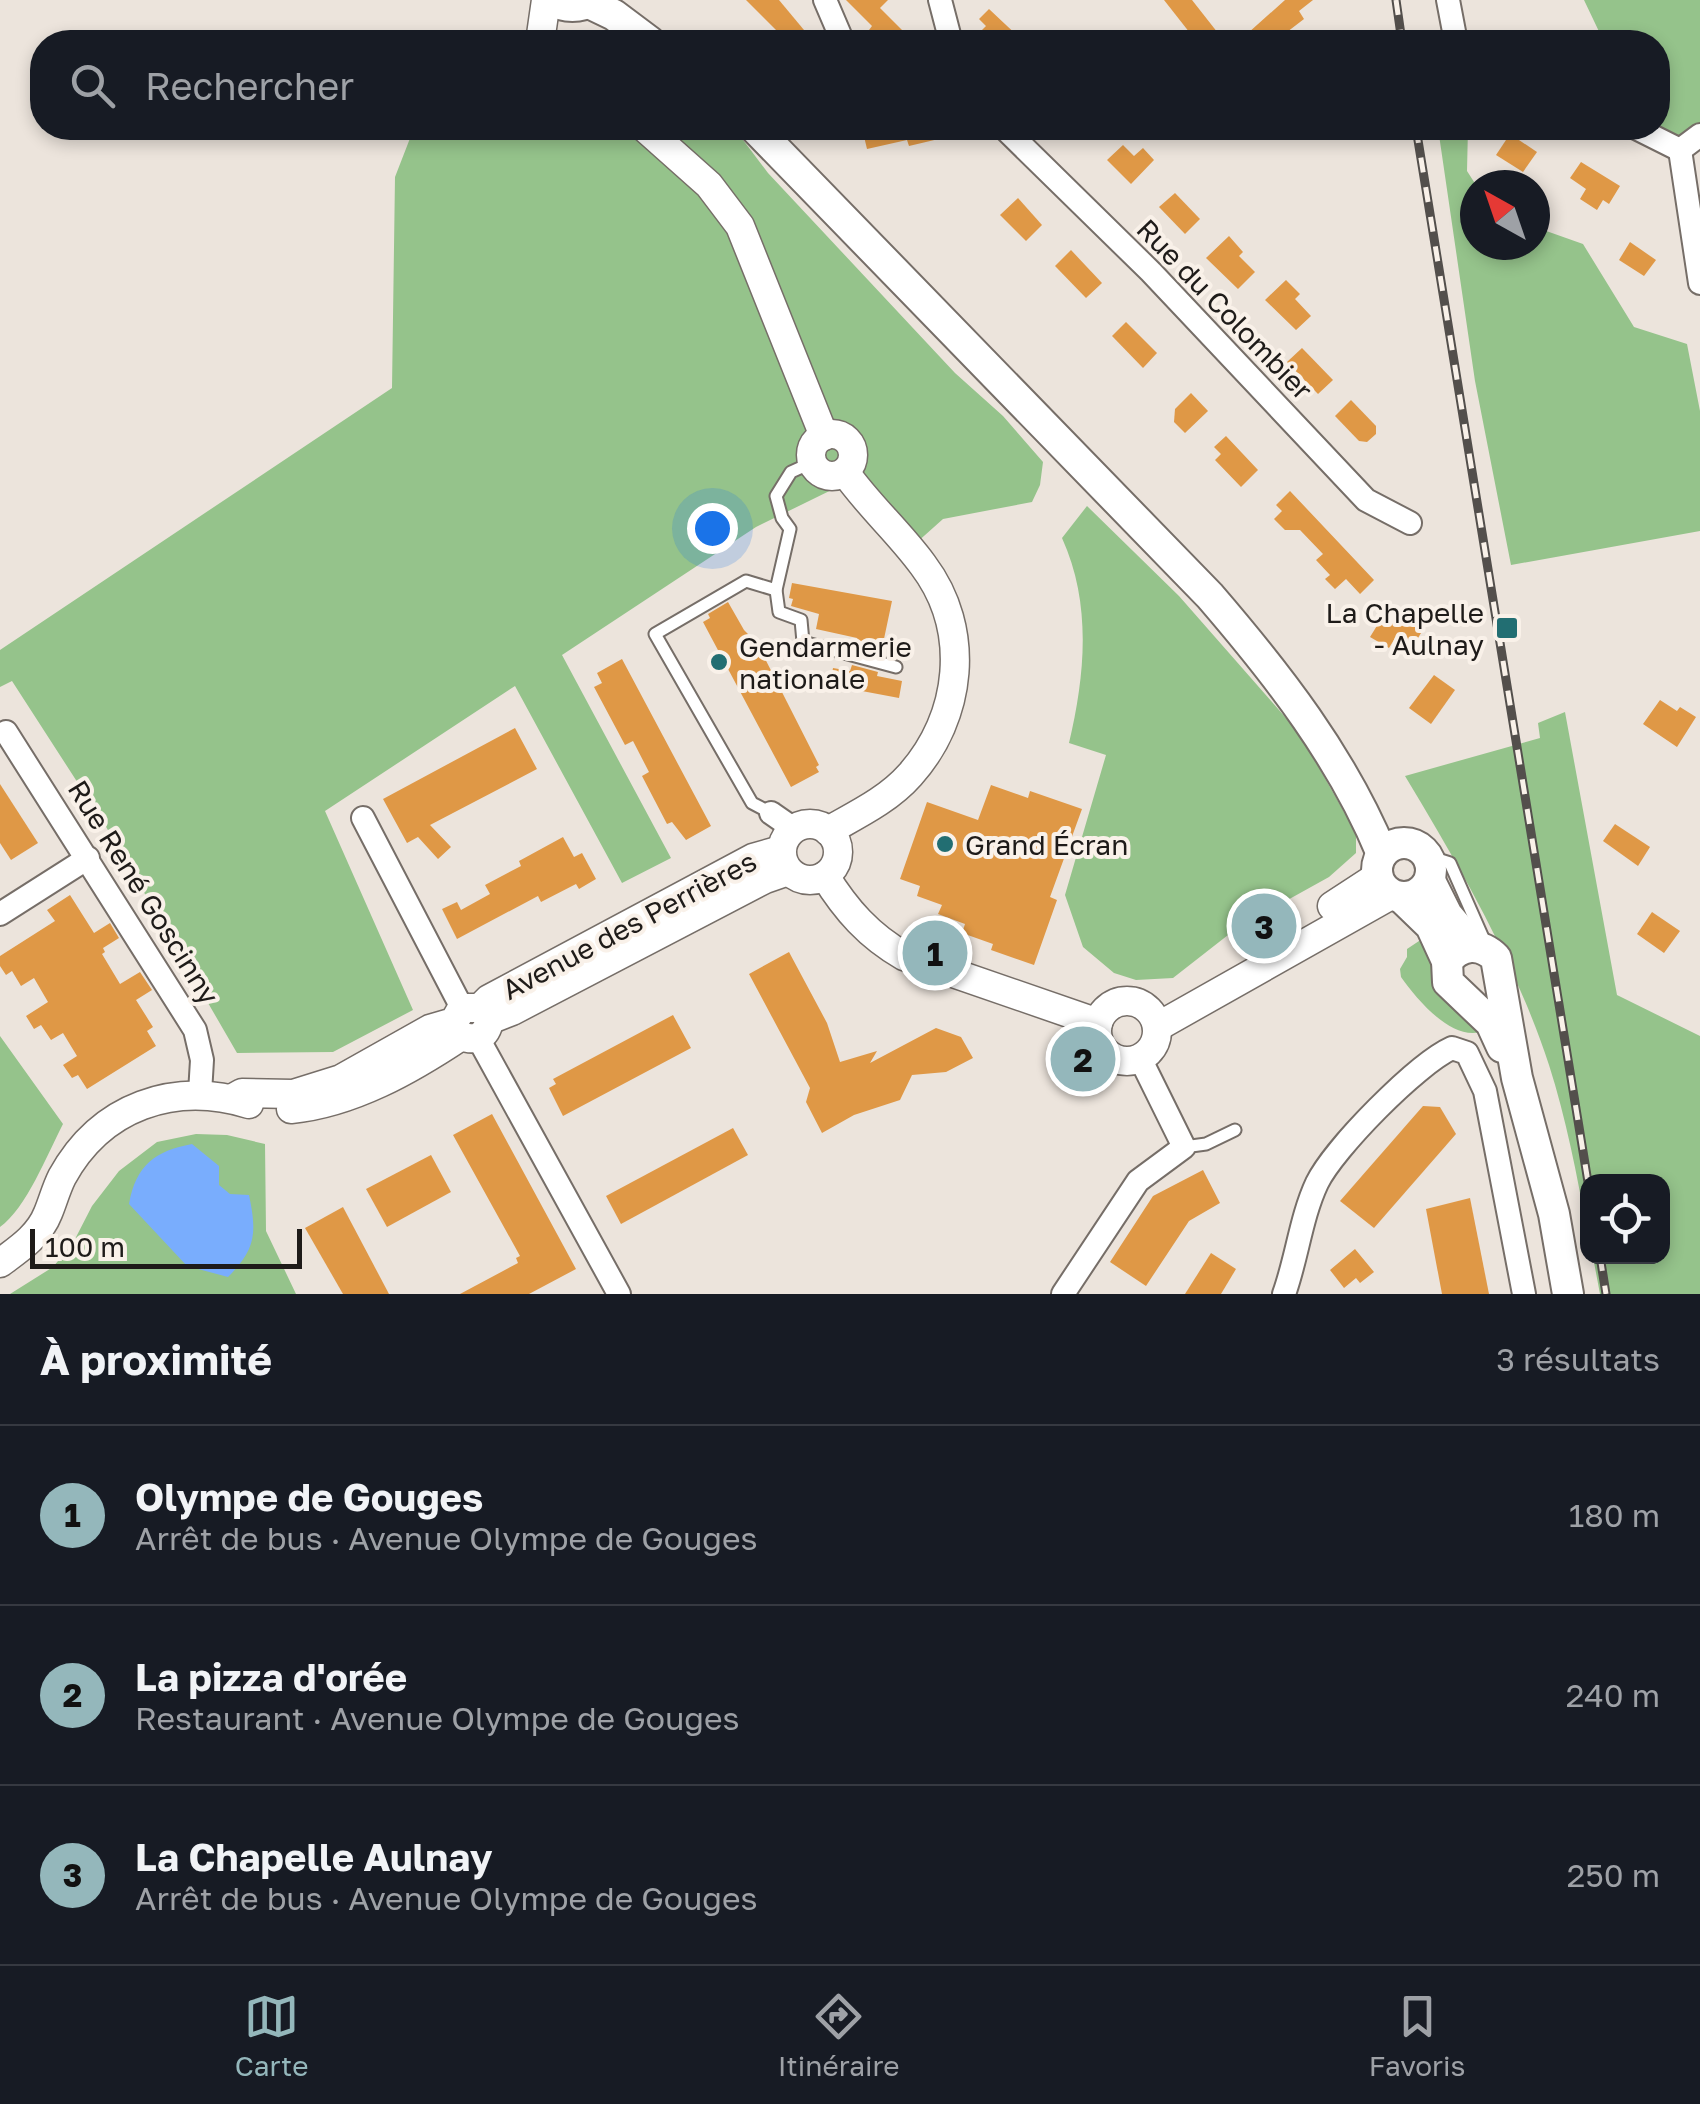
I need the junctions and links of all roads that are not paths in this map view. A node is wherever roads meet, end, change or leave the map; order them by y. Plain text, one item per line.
1 (549, 0) edge
2 (628, 0) edge
3 (824, 0) edge
4 (940, 0) edge
5 (1448, 0) edge
6 (591, 2) edge
7 (543, 30) edge
8 (634, 30) edge
9 (658, 30) edge
10 (838, 30) edge
11 (947, 30) edge
12 (1454, 30) edge
13 (1700, 134) edge
14 (658, 140) edge
15 (766, 140) edge
16 (1016, 140) edge
17 (1663, 140) edge
18 (1680, 150) junction
19 (1700, 283) edge
20 (824, 436) junction
21 (813, 462) junction
22 (845, 472) junction
23 (1410, 522) dead end
24 (776, 590) junction
25 (896, 667) dead end
26 (6, 732) dead end
27 (363, 818) dead end
28 (828, 830) junction
29 (783, 841) junction
30 (88, 858) junction
31 (1402, 872) junction
32 (825, 876) junction
33 (0, 914) edge
34 (1470, 953) junction
35 (1498, 982) junction
36 (1466, 998) junction
37 (1152, 1018) junction
38 (471, 1022) junction
39 (1098, 1022) junction
40 (1140, 1058) junction
41 (1517, 1078) junction
42 (200, 1093) junction
43 (1234, 1130) dead end
44 (1184, 1147) junction
45 (0, 1263) edge
46 (619, 1294) edge
47 (1062, 1294) edge
48 (1284, 1294) edge
49 (1524, 1294) edge
50 (1568, 1294) edge

1 - 6 main road
1 - 7 street
2 - 9 main road
3 - 10 street
4 - 11 street
5 - 12 street
6 - 8 main road
13 - 18 street
14 - 20 street
15 - 31 main road
16 - 23 street, Rue du Colombier
17 - 18 street
18 - 19 street
20 - 21 street
20 - 22 street
21 - 22 street
21 - 24 lane
22 - 28 street
24 - 25 lane
24 - 29 lane
26 - 30 street, Rue René Goscinny
27 - 38 street
28 - 29 street
28 - 32 street
29 - 32 street
29 - 38 street, Avenue des Perrières
30 - 33 street
30 - 42 street, Rue René Goscinny
31 - 34 main road
31 - 34 lane
31 - 37 street
32 - 39 street
34 - 35 main road
34 - 36 main road
35 - 36 main road
35 - 41 main road
36 - 41 main road
37 - 39 street
37 - 40 street
38 - 42 street, Avenue des Perrières
38 - 46 street
39 - 40 street
40 - 44 street
41 - 50 main road
42 - 45 street, Avenue des Perrières
43 - 44 lane
44 - 47 street
48 - 49 street

